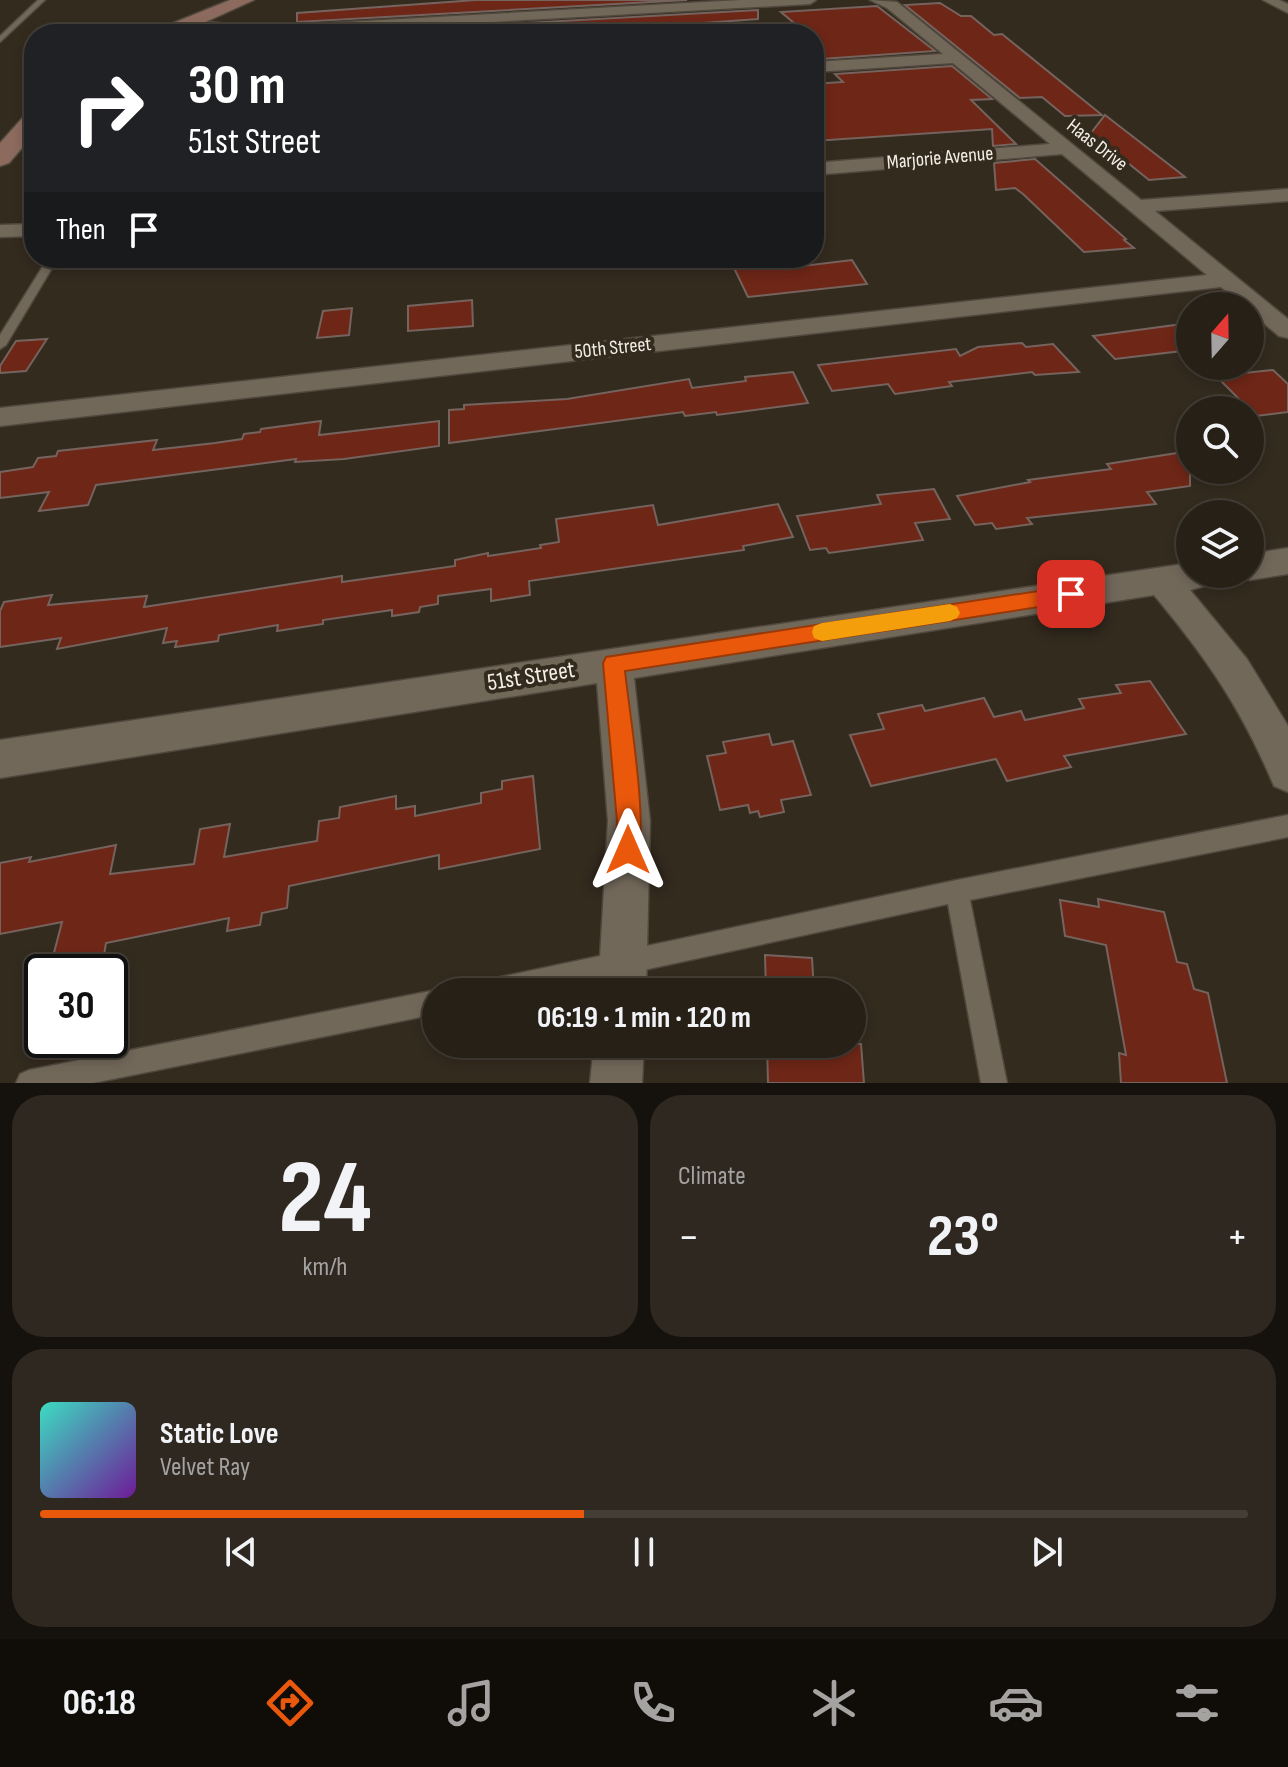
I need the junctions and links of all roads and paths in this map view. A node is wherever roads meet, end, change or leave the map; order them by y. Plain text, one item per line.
1 (42, 0) edge
2 (245, 0) edge
3 (810, 0) edge
4 (876, 0) edge
5 (1269, 0) edge
6 (1288, 9) edge
7 (190, 24) edge
8 (382, 24) edge
9 (0, 40) edge
10 (954, 58) junction
11 (824, 66) edge
12 (24, 130) edge
13 (1065, 148) junction
14 (0, 158) edge
15 (824, 168) edge
16 (1288, 195) edge
17 (1139, 206) junction
18 (24, 230) edge
19 (0, 231) edge
20 (47, 268) edge
21 (1226, 280) junction
22 (1288, 331) edge
23 (0, 345) edge
24 (0, 417) edge
25 (1288, 561) edge
26 (1264, 565) edge
27 (1176, 579) edge
28 (1162, 581) junction
29 (614, 663) junction
30 (0, 759) edge
31 (1288, 772) edge
32 (1288, 826) edge
33 (957, 891) junction
34 (623, 978) edge
35 (422, 1005) edge
36 (618, 1058) edge
37 (29, 1083) edge
38 (616, 1083) edge
39 (994, 1083) edge

1 - 9 lane
2 - 7 street
3 - 8 street
4 - 10 street, Haas Drive
5 - 6 street
10 - 11 street
10 - 13 street, Haas Drive
12 - 14 street
13 - 15 street, Marjorie Avenue
13 - 17 street, Haas Drive
16 - 17 street
17 - 21 street, Haas Drive
18 - 19 street
20 - 23 lane
21 - 22 street, Haas Drive
21 - 24 street, 50th Street
25 - 26 street
27 - 28 street, 51st Street
28 - 29 street, 51st Street
28 - 31 street
29 - 30 street, 51st Street
29 - 34 street
32 - 33 lane
33 - 34 lane
33 - 39 lane
35 - 37 lane
36 - 38 street

